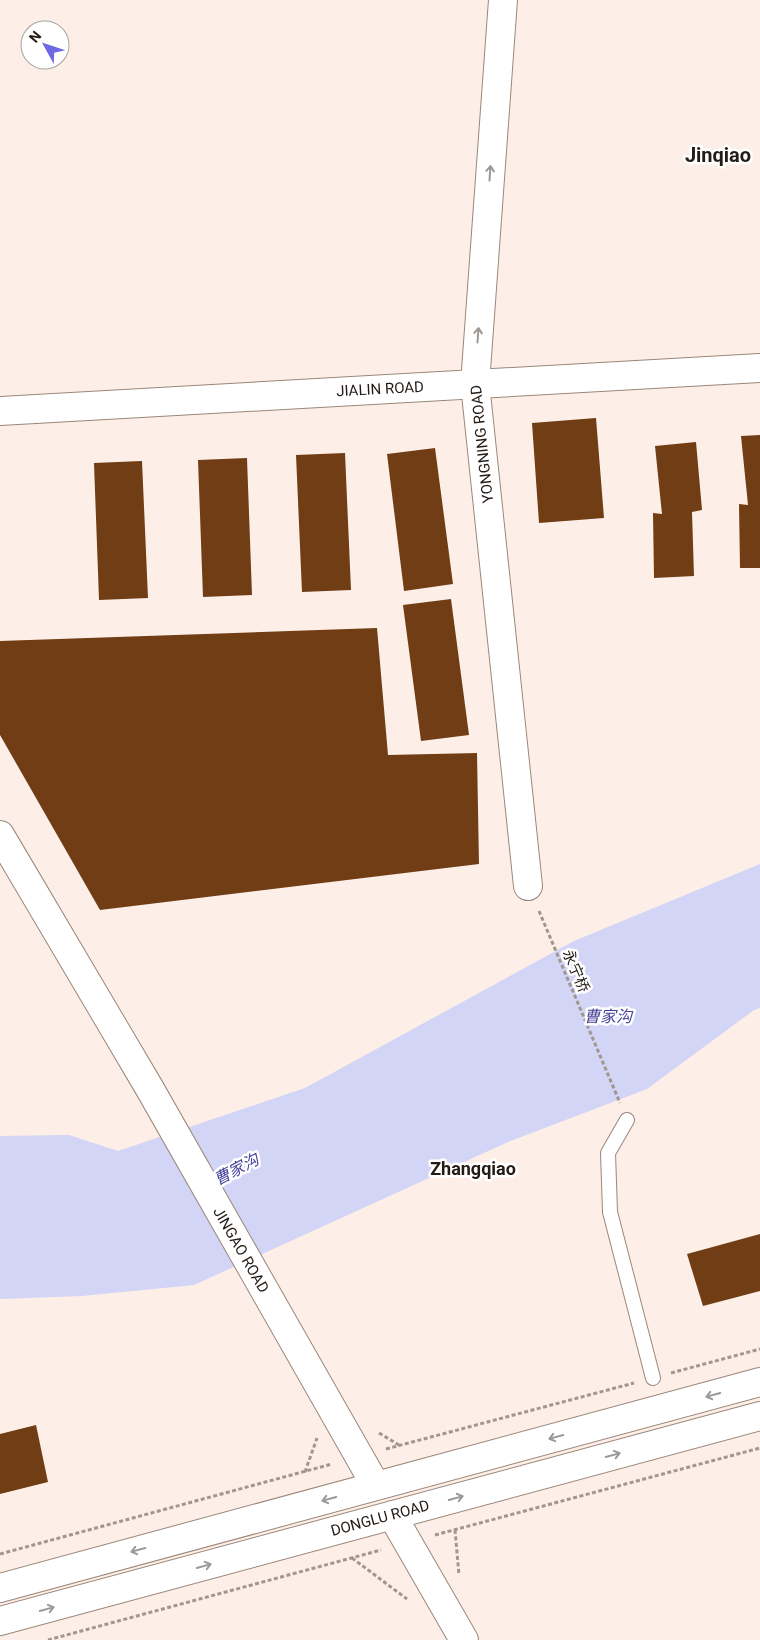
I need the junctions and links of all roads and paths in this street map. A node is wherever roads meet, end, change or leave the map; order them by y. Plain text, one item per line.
1 (503, 0) edge
2 (760, 368) edge
3 (475, 384) junction
4 (0, 411) edge
5 (0, 835) edge
6 (528, 886) joint
7 (627, 1120) joint
8 (653, 1378) dead end
9 (760, 1382) edge
10 (760, 1416) edge
11 (376, 1486) junction
12 (392, 1515) junction
13 (0, 1588) edge
14 (0, 1621) edge
15 (464, 1640) edge

3 -> 1 main road, YONGNING ROAD
2 - 3 main road, JIALIN ROAD
3 - 4 main road, JIALIN ROAD
3 - 6 main road, YONGNING ROAD
5 - 11 main road, JINGAO ROAD
6 - 7 path, 永宁桥
7 - 8 lane
9 -> 11 main road
12 -> 10 main road, DONGLU ROAD
11 - 12 main road, JINGAO ROAD
11 -> 13 main road
14 -> 12 main road, DONGLU ROAD
12 - 15 main road, JINGAO ROAD

